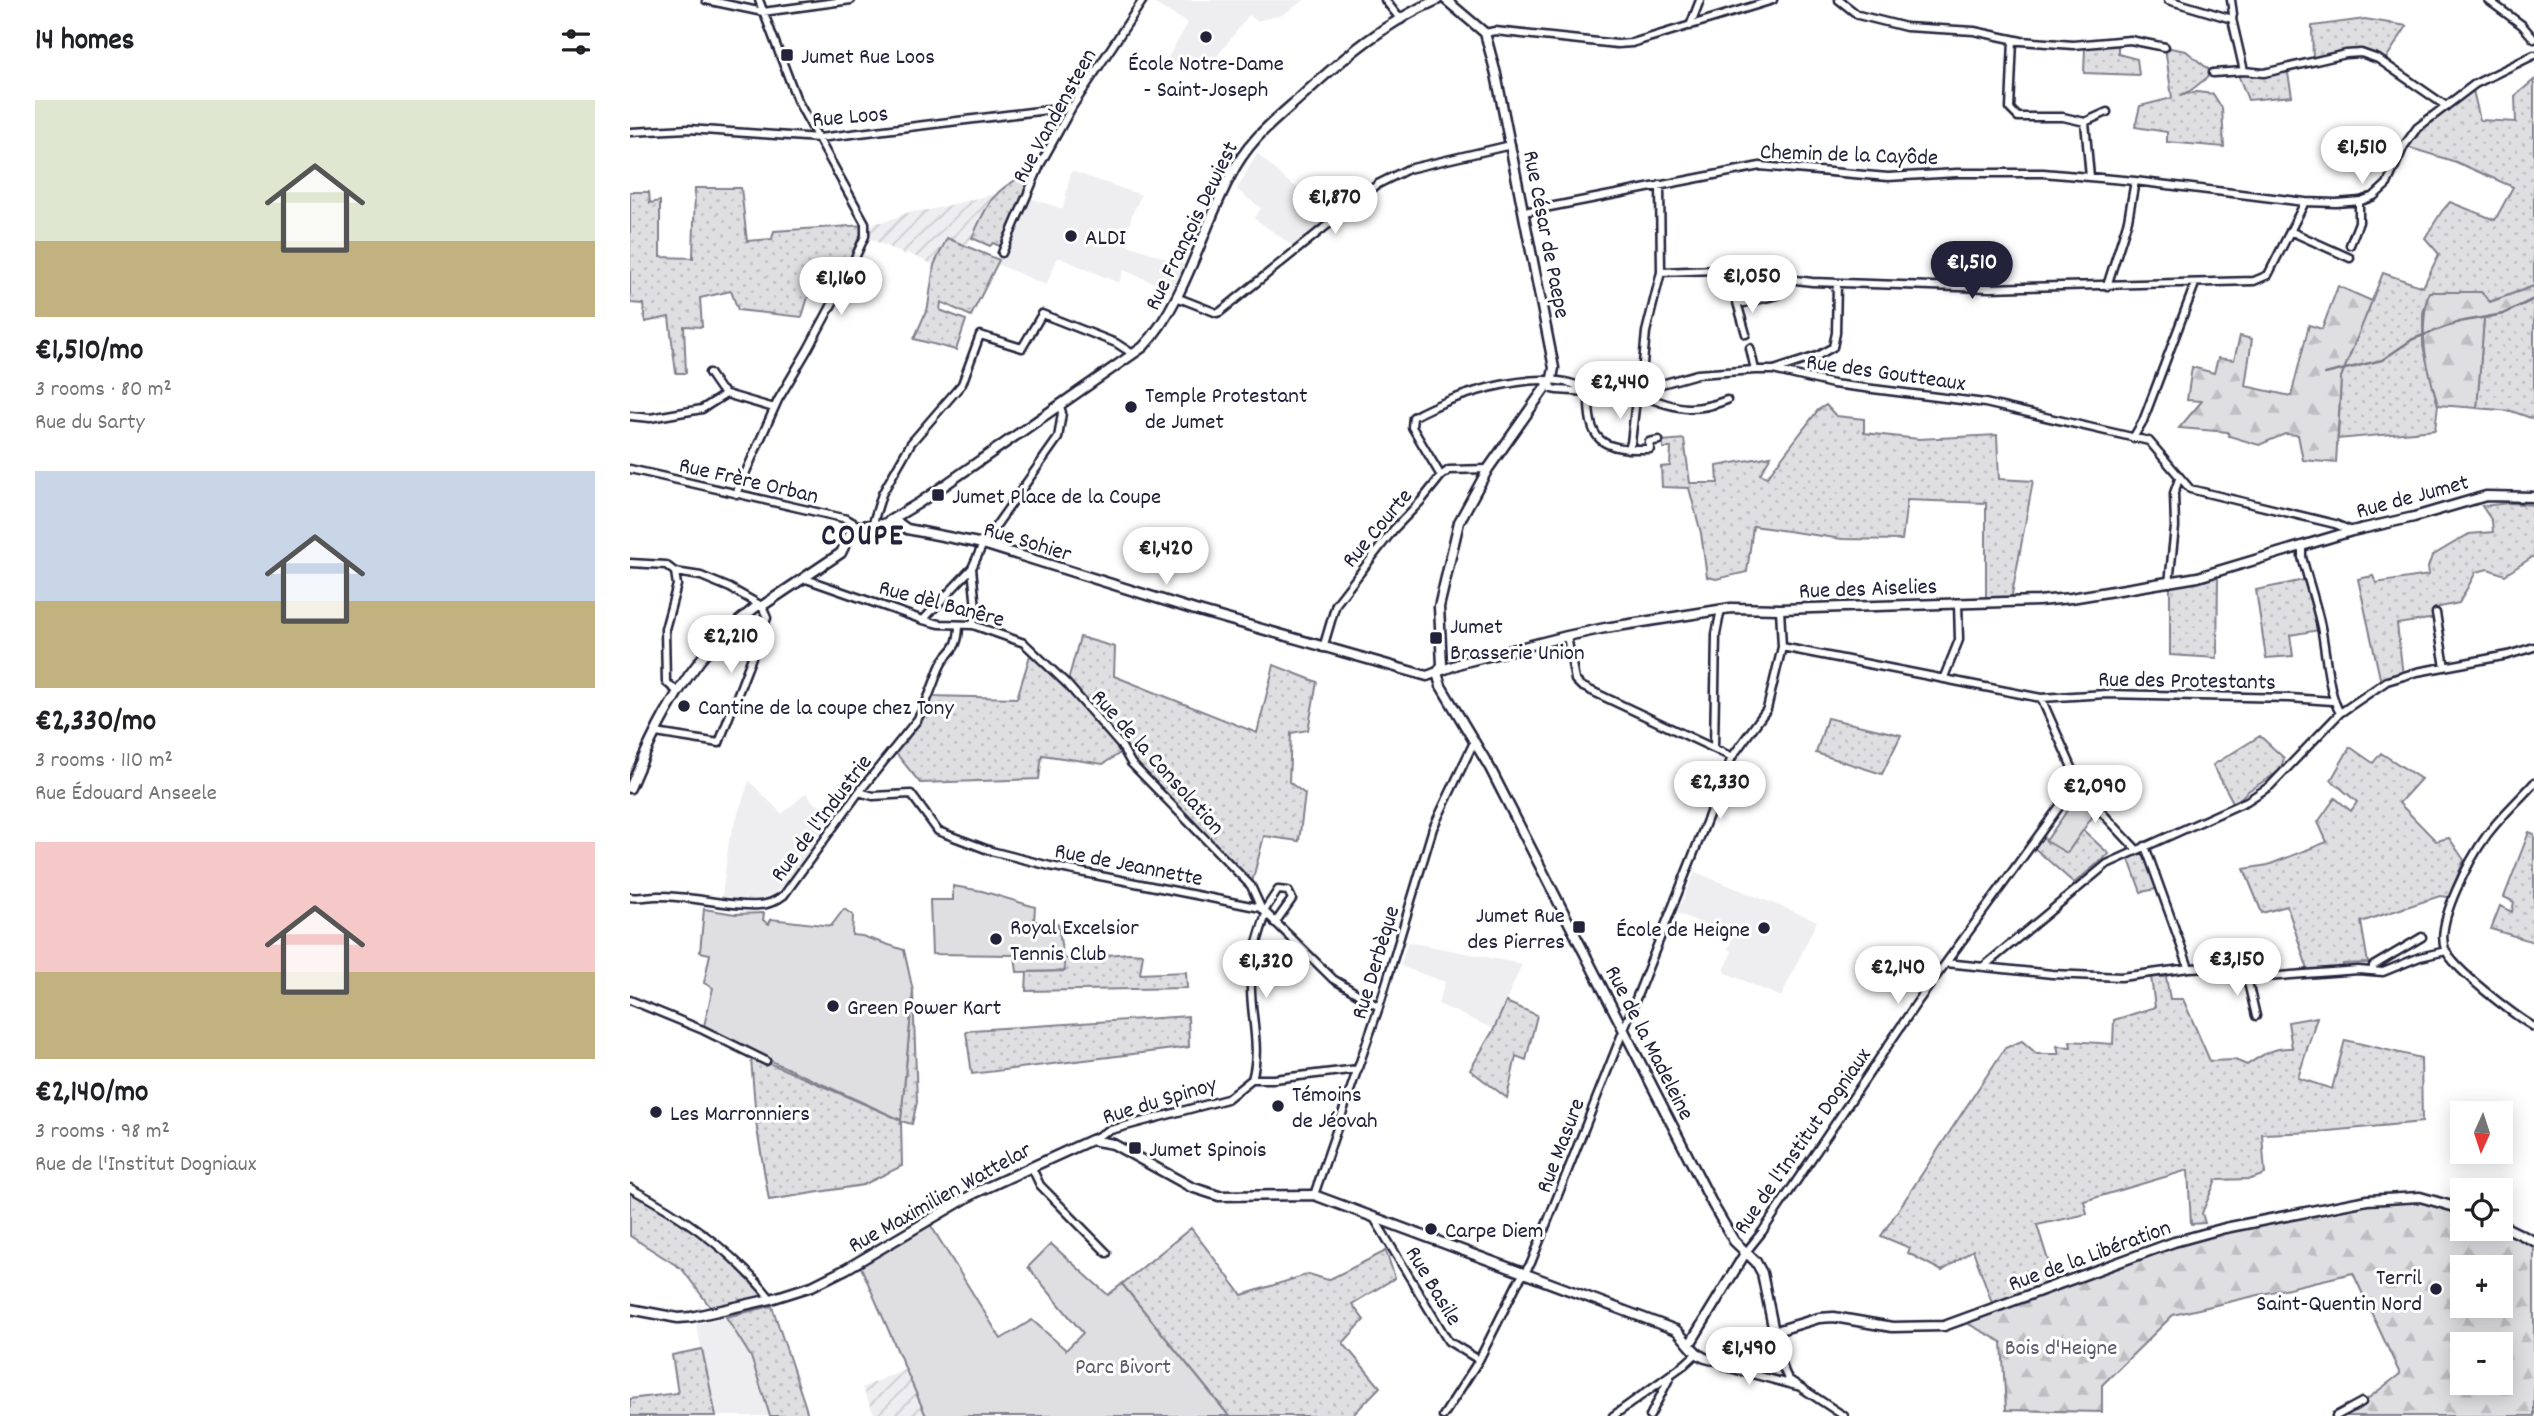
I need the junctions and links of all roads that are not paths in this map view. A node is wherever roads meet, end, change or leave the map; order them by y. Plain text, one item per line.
1 (706, 0) edge
2 (759, 0) edge
3 (851, 0) edge
4 (1143, 0) edge
5 (1385, 0) edge
6 (1437, 0) edge
7 (1446, 0) edge
8 (1700, 0) edge
9 (1773, 0) edge
10 (1839, 0) edge
11 (2168, 0) edge
12 (2231, 0) edge
13 (2488, 0) edge
14 (763, 12) junction
15 (2232, 19) junction
16 (1401, 20) junction
17 (1690, 26) junction
18 (1485, 33) junction
19 (2534, 39) edge
20 (2013, 40) junction
21 (2165, 47) dead end
22 (2534, 55) edge
23 (2244, 71) junction
24 (2213, 73) dead end
25 (2446, 106) junction
26 (1072, 107) junction
27 (2107, 112) dead end
28 (2085, 122) junction
29 (630, 132) edge
30 (819, 138) junction
31 (1511, 145) junction
32 (2090, 177) junction
33 (2136, 181) junction
34 (1660, 185) junction
35 (2358, 201) junction
36 (2305, 202) junction
37 (1524, 212) junction
38 (2290, 231) junction
39 (2350, 246) dead end
40 (1002, 253) dead end
41 (2350, 258) dead end
42 (1661, 272) junction
43 (1732, 272) junction
44 (1777, 278) junction
45 (1837, 283) junction
46 (2195, 284) junction
47 (2107, 286) junction
48 (1176, 297) junction
49 (1736, 299) junction
50 (1746, 334) dead end
51 (1750, 348) dead end
52 (1133, 354) junction
53 (1755, 370) junction
54 (1773, 370) junction
55 (709, 373) dead end
56 (1549, 382) junction
57 (1589, 391) junction
58 (726, 394) junction
59 (1638, 397) junction
60 (1727, 400) dead end
61 (1060, 405) junction
62 (775, 408) junction
63 (630, 416) edge
64 (2133, 438) junction
65 (1659, 440) dead end
66 (1628, 449) junction
67 (630, 469) edge
68 (1488, 469) junction
69 (1441, 476) junction
70 (2179, 479) junction
71 (736, 494) junction
72 (2534, 497) edge
73 (893, 519) junction
74 (872, 526) junction
75 (859, 527) junction
76 (2352, 531) junction
77 (983, 544) junction
78 (2302, 547) junction
79 (630, 563) edge
80 (972, 568) junction
81 (674, 572) junction
82 (802, 580) junction
83 (2169, 583) junction
84 (1958, 603) junction
85 (762, 606) junction
86 (1780, 609) junction
87 (1721, 610) junction
88 (2435, 613) dead end
89 (923, 620) junction
90 (973, 625) junction
91 (959, 626) junction
92 (1028, 634) dead end
93 (1567, 636) junction
94 (1024, 643) junction
95 (1782, 647) junction
96 (2534, 647) edge
97 (1323, 648) junction
98 (2445, 667) junction
99 (1437, 673) junction
100 (1944, 677) junction
101 (678, 692) junction
102 (2040, 698) junction
103 (2332, 701) junction
104 (2340, 713) junction
105 (656, 733) junction
106 (1474, 741) junction
107 (1714, 748) junction
108 (1732, 757) junction
109 (2078, 781) junction
110 (2534, 783) edge
111 (630, 788) edge
112 (859, 792) junction
113 (2145, 846) junction
114 (2137, 850) junction
115 (630, 897) edge
116 (1264, 911) junction
117 (1275, 923) junction
118 (2422, 937) dead end
119 (2446, 951) junction
120 (1946, 963) junction
121 (1983, 967) junction
122 (2189, 968) junction
123 (2373, 971) junction
124 (2246, 974) junction
125 (630, 1000) edge
126 (1379, 1007) junction
127 (2256, 1016) dead end
128 (2534, 1027) edge
129 (1623, 1030) junction
130 (766, 1061) dead end
131 (1358, 1069) junction
132 (1252, 1079) junction
133 (1091, 1140) junction
134 (1031, 1166) junction
135 (630, 1188) edge
136 (1314, 1195) junction
137 (2450, 1206) edge
138 (1373, 1216) junction
139 (2513, 1231) edge
140 (2534, 1241) edge
141 (1746, 1252) junction
142 (1107, 1253) dead end
143 (1739, 1265) junction
144 (1524, 1272) junction
145 (1762, 1273) junction
146 (771, 1299) junction
147 (630, 1309) edge
148 (1773, 1332) junction
149 (1771, 1341) junction
150 (1690, 1343) junction
151 (1697, 1353) junction
152 (1479, 1360) junction
153 (1722, 1360) junction
154 (1671, 1375) junction
155 (1799, 1387) junction
156 (2362, 1402) dead end
157 (1443, 1416) edge
158 (1613, 1416) edge
159 (1650, 1416) edge
160 (1844, 1416) edge
161 (2336, 1416) edge

1 - 14 street
2 - 14 street
3 - 14 street
4 - 26 street, Rue Vandensteen
5 - 16 street
6 - 16 street, Rue François Dewiest
7 - 18 street
8 - 17 street
9 - 17 street
10 - 20 street
11 - 15 street
12 - 15 street
13 - 19 street
14 - 30 street
15 - 23 street
16 - 48 street, Rue François Dewiest
17 - 18 street
18 - 31 street, Rue César de Paepe
20 - 21 street
20 - 28 street
22 - 25 street
23 - 24 street
23 - 25 street
25 - 35 street
26 - 30 street, Rue Loos
26 - 40 street, Rue Vandensteen
27 - 28 street
28 - 32 street
29 - 30 street, Rue Loos
30 - 62 street
31 - 37 street, Rue César de Paepe
31 - 48 street
32 - 33 street, Chemin de la Cayôde
32 - 34 street, Chemin de la Cayôde
33 - 36 street, Chemin de la Cayôde
33 - 47 street
34 - 37 street, Chemin de la Cayôde
34 - 42 street
35 - 36 street, Chemin de la Cayôde
35 - 39 street
36 - 38 street
37 - 56 street, Rue César de Paepe
38 - 41 street
38 - 46 street
42 - 43 street
42 - 59 street
43 - 44 street
43 - 49 street
44 - 45 street
44 - 49 street
45 - 47 street
45 - 54 street
46 - 47 street
46 - 64 street
48 - 52 street, Rue François Dewiest
49 - 50 street
51 - 53 street
52 - 61 street, Rue François Dewiest
52 - 74 street
53 - 54 street, Rue des Goutteaux
53 - 59 street, Rue des Goutteaux
54 - 64 street, Rue des Goutteaux
55 - 58 street
56 - 57 street
56 - 68 street
56 - 69 street
57 - 59 street
57 - 66 street
58 - 62 street
58 - 63 street
59 - 60 street
59 - 66 street
61 - 73 street, Rue François Dewiest
61 - 77 street
62 - 71 street
64 - 70 street, Rue des Goutteaux
65 - 66 street
67 - 71 street, Rue Frère Orban
68 - 69 street, Rue Courte
68 - 99 street
69 - 97 street, Rue Courte
70 - 76 street
70 - 83 street
71 - 75 street, Rue Frère Orban
72 - 76 street, Rue de Jumet
73 - 74 street, Rue François Dewiest
73 - 77 street, Rue Sohier
74 - 75 street, Rue François Dewiest
75 - 82 street
76 - 78 street, Rue de Jumet
77 - 80 street
77 - 97 street, Rue Sohier
78 - 83 street, Rue des Aiselies
78 - 103 street
79 - 81 street
80 - 89 street
80 - 90 street
81 - 85 street
81 - 101 street
82 - 85 street
82 - 89 street, Rue dèl Banêre
83 - 84 street, Rue des Aiselies
84 - 86 street, Rue des Aiselies
84 - 100 street
85 - 101 street
85 - 105 street
86 - 87 street, Rue des Aiselies
86 - 95 street, Rue Masure
87 - 93 street, Rue des Aiselies
87 - 107 street
88 - 98 street
89 - 91 street, Rue dèl Banêre
90 - 91 street, Rue dèl Banêre
90 - 94 street, Rue dèl Banêre
91 - 112 street, Rue de l'Industrie
92 - 94 street, Rue dèl Banêre
93 - 99 street, Rue des Aiselies
93 - 107 street
94 - 116 street, Rue de la Consolation
95 - 100 street, Rue des Protestants
95 - 108 street, Rue Masure
96 - 98 street
97 - 99 street, Rue Sohier
98 - 104 street
99 - 106 street, Rue de la Madeleine
100 - 102 street, Rue des Protestants
101 - 105 street
102 - 103 street, Rue des Protestants
102 - 109 street
103 - 104 street
104 - 113 street
105 - 111 street
106 - 126 street, Rue Derbèque
106 - 129 street, Rue de la Madeleine
107 - 108 street
108 - 129 street, Rue Masure
109 - 114 street
109 - 120 street, Rue de l'Institut Dogniaux
110 - 119 street
112 - 115 street, Rue de l'Industrie
112 - 116 street, Rue de Jeannette
113 - 114 street
113 - 122 street
114 - 121 street
116 - 117 street
116 - 117 street
116 - 132 street
117 - 126 street
118 - 123 street
119 - 123 street
119 - 128 street
120 - 121 street
120 - 141 street, Rue de l'Institut Dogniaux
121 - 122 street
122 - 124 street
123 - 124 street
124 - 127 street
125 - 130 street
126 - 131 street, Rue Derbèque
129 - 141 street, Rue de la Madeleine
129 - 144 street, Rue Masure
131 - 132 street
131 - 136 street, Rue Derbèque
132 - 133 street, Rue du Spinoy
133 - 134 street, Rue Maximilien Wattelar
133 - 136 street
134 - 142 street
134 - 146 street, Rue Maximilien Wattelar
135 - 146 street
136 - 138 street
137 - 148 street, Rue de la Libération
138 - 144 street
138 - 152 street, Rue Basile
139 - 140 street
141 - 143 street
141 - 145 street, Rue de la Madeleine
143 - 145 street
143 - 150 street
144 - 150 street
144 - 152 street, Rue Masure
145 - 148 street, Rue de la Madeleine
146 - 147 street, Rue Maximilien Wattelar
148 - 149 street
149 - 153 street
149 - 155 street
150 - 151 street
151 - 153 street
151 - 154 street
152 - 157 street, Rue Masure
153 - 155 street
154 - 158 street
154 - 159 street
155 - 160 street
156 - 161 street

